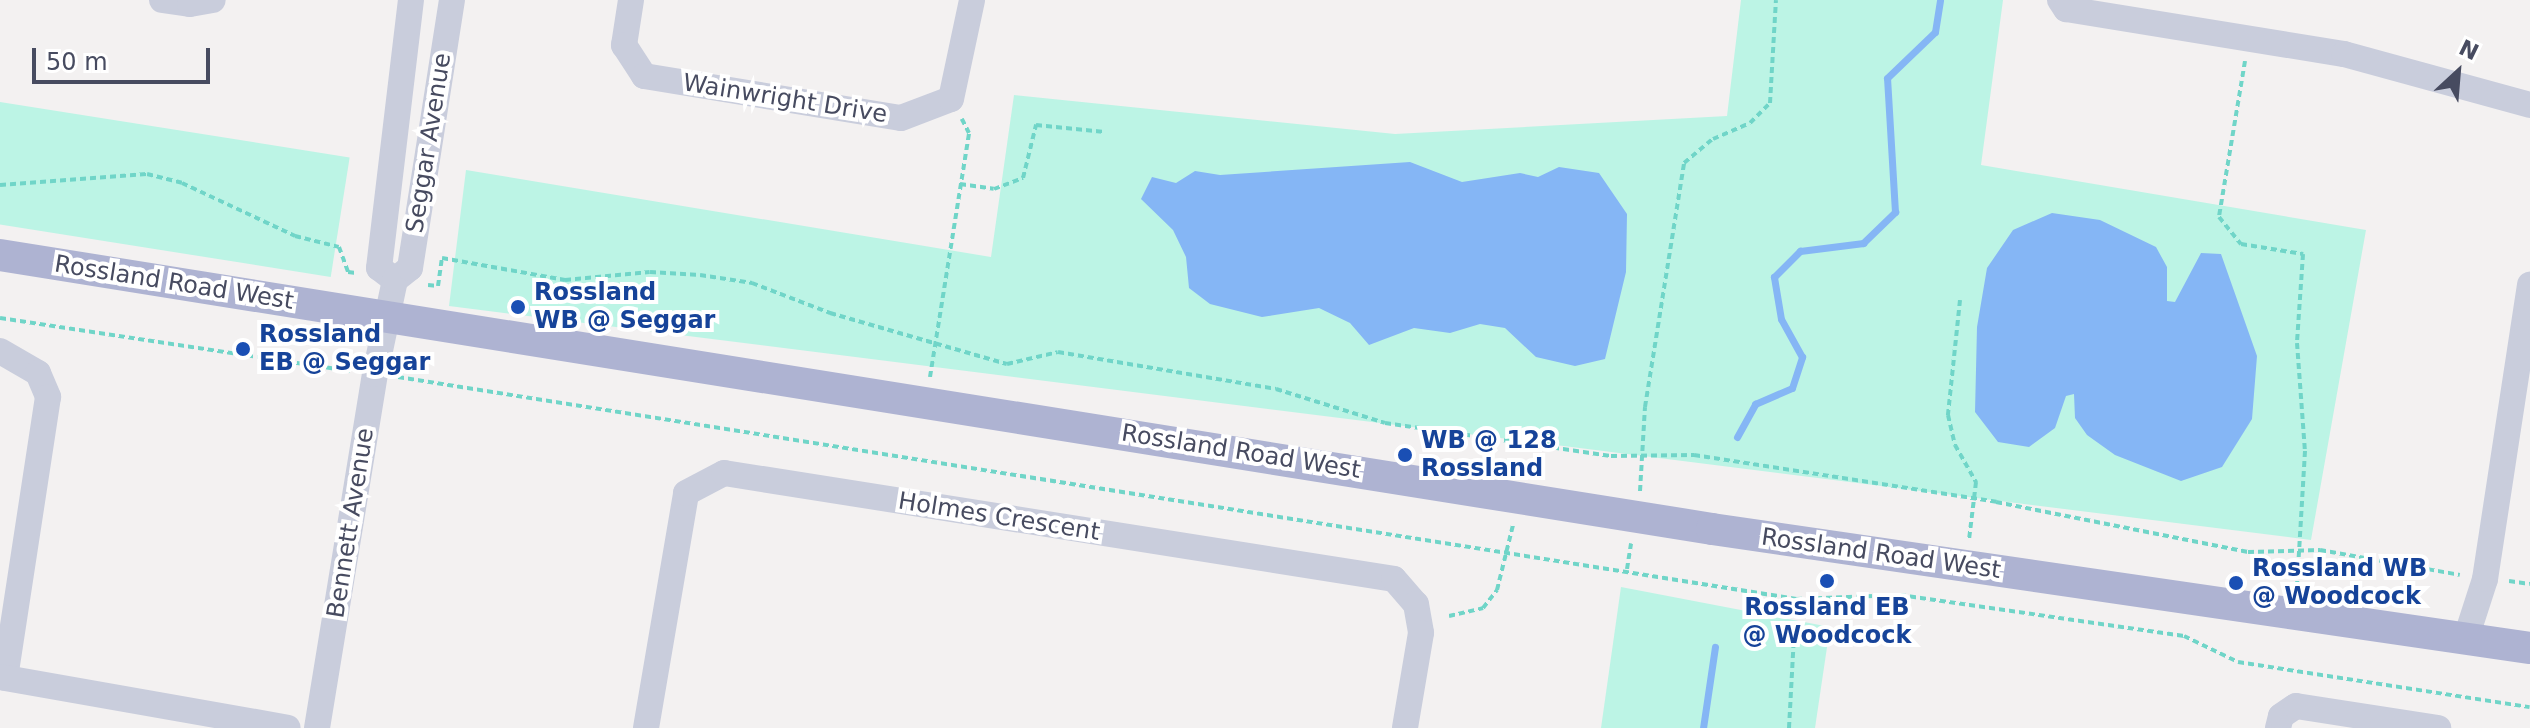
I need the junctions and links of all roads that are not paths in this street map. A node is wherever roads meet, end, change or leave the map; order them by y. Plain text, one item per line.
1 (162, 0) edge
2 (213, 0) edge
3 (411, 0) edge
4 (452, 0) edge
5 (631, 0) edge
6 (972, 0) edge
7 (2060, 0) edge
8 (2530, 105) edge
9 (0, 255) edge
10 (395, 280) junction
11 (2530, 284) edge
12 (387, 318) junction
13 (0, 351) edge
14 (2466, 638) junction
15 (2530, 648) edge
16 (2, 677) edge
17 (288, 728) edge
18 (317, 728) edge
19 (646, 728) edge
20 (1405, 728) edge
21 (2278, 728) edge
22 (2438, 728) edge

1 - 2 street
3 - 10 street, Seggar Avenue
4 - 10 street, Seggar Avenue
5 - 6 street, Wainwright Drive
7 - 8 street
9 - 12 main road, Rossland Road West
10 - 12 street, Seggar Avenue
11 - 14 street
12 - 14 main road, Rossland Road West
12 - 18 street, Bennett Avenue
13 - 16 street
14 - 15 main road, Rossland Road West
16 - 17 street
19 - 20 street, Holmes Crescent
21 - 22 street

